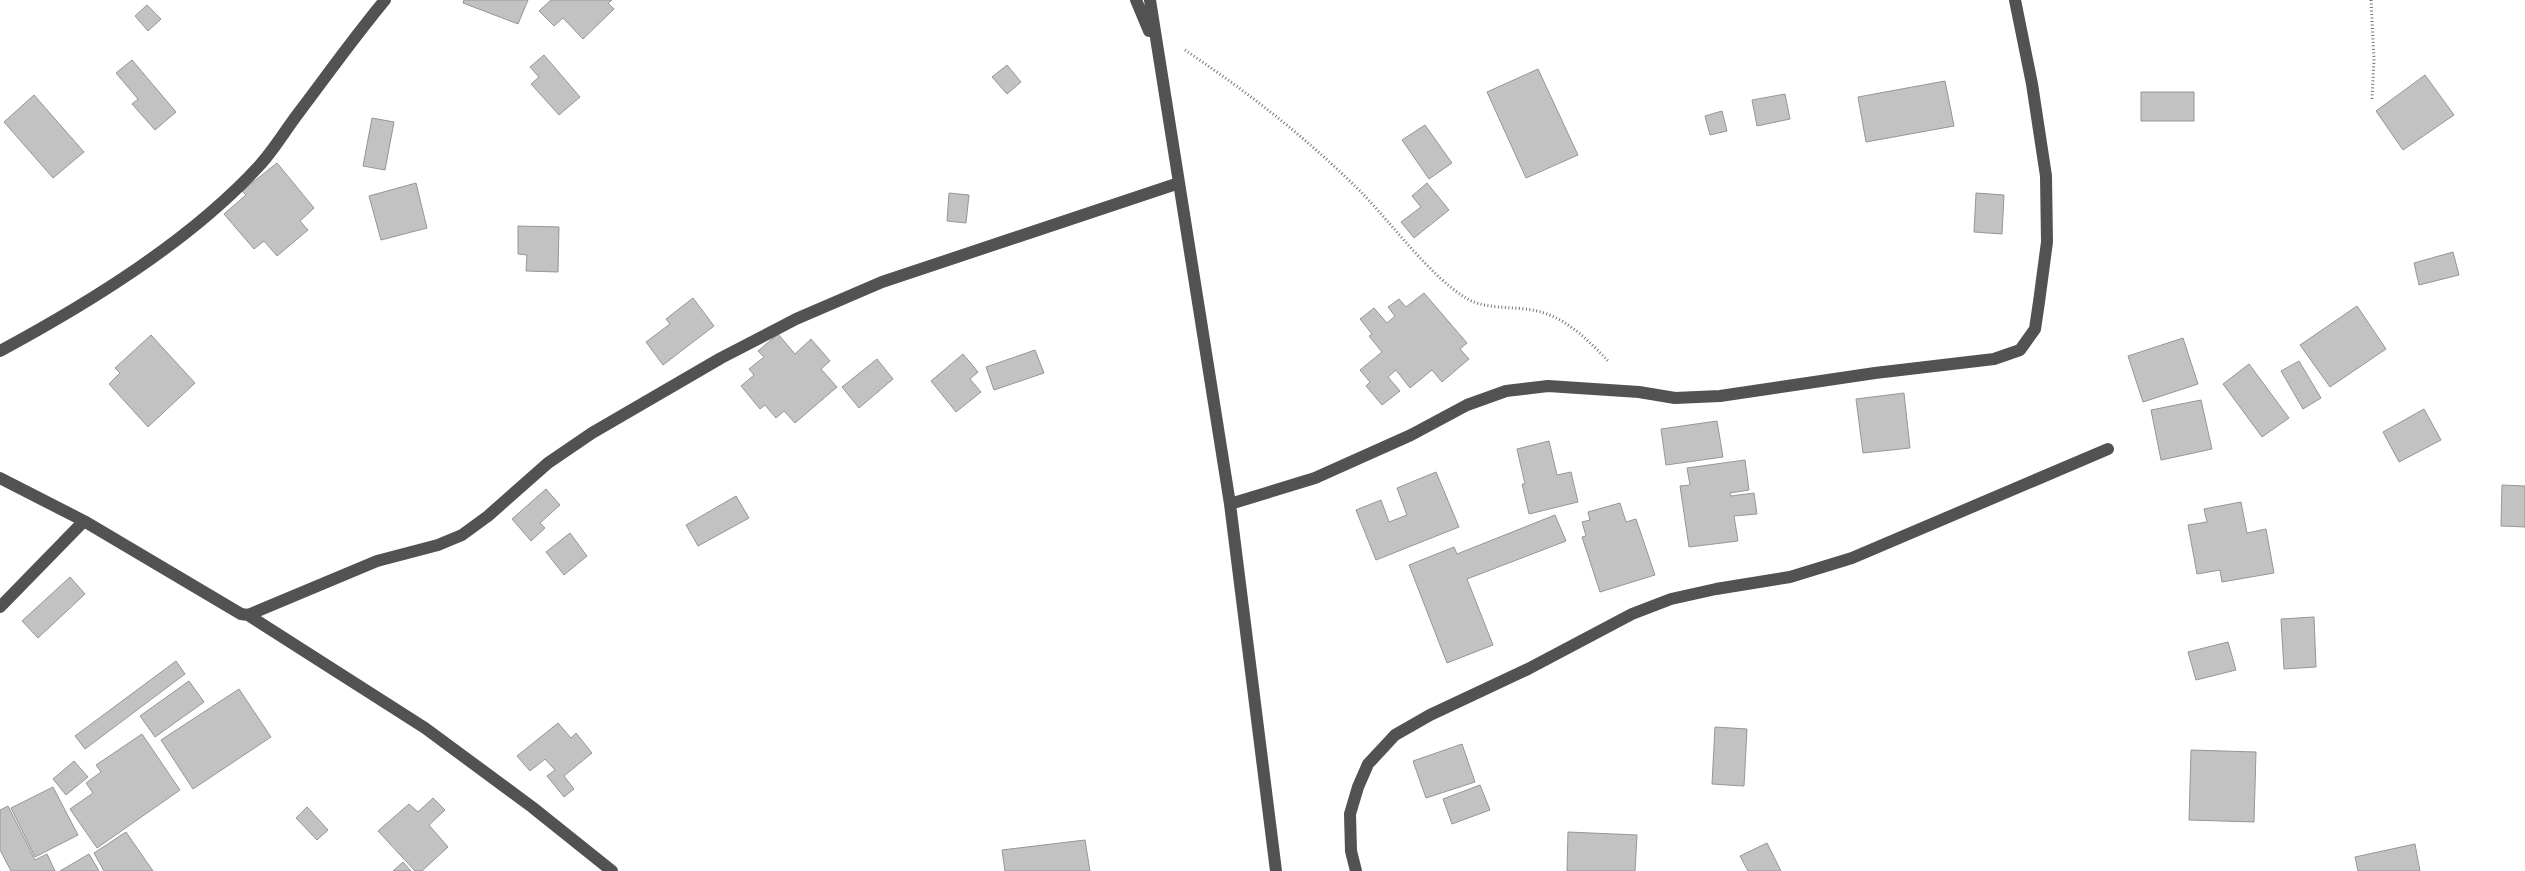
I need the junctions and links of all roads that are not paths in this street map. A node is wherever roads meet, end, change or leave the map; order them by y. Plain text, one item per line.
1 (385, 0) edge
2 (1136, 0) edge
3 (1150, 0) edge
4 (2015, 0) edge
5 (1156, 47) junction
6 (1179, 183) junction
7 (0, 351) edge
8 (2108, 449) dead end
9 (0, 478) edge
10 (1230, 504) junction
11 (84, 521) junction
12 (0, 607) edge
13 (248, 615) junction
14 (612, 871) edge
15 (1276, 871) edge
16 (1356, 871) edge

1 - 7 street
2 - 5 street
3 - 5 street
4 - 10 street
5 - 6 street
6 - 10 street
6 - 13 street
8 - 16 street
9 - 11 street
10 - 15 street
11 - 12 street
11 - 13 street
13 - 14 street

